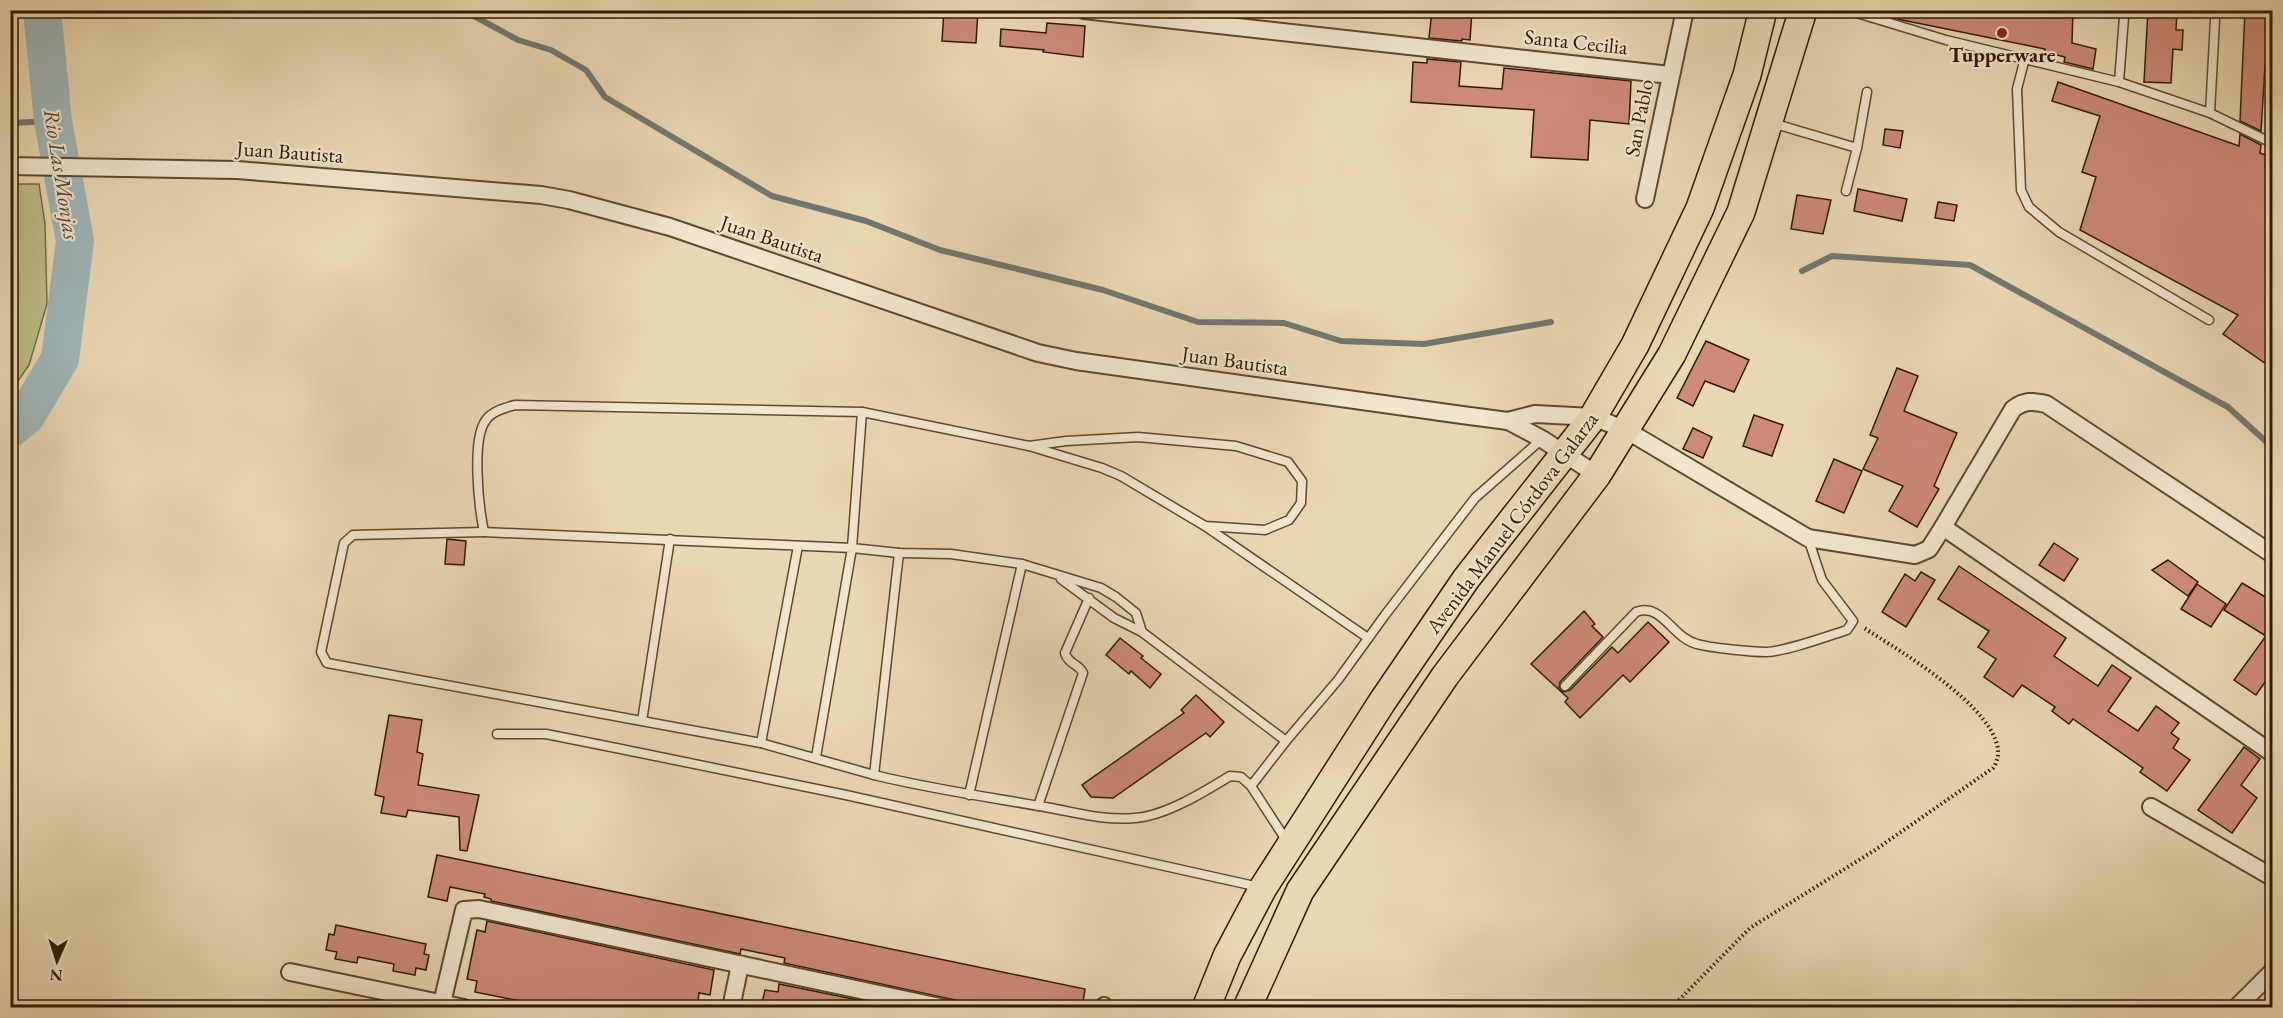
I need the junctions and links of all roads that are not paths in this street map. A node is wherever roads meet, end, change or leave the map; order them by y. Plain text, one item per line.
1 (1084, 10) edge
2 (1685, 10) edge
3 (1763, 10) edge
4 (1803, 10) edge
5 (1847, 10) edge
6 (2118, 10) edge
7 (1858, 12) edge
8 (2215, 20) dead end
9 (2025, 58) junction
10 (1670, 75) junction
11 (2119, 82) junction
12 (1867, 92) dead end
13 (2210, 113) junction
14 (1769, 122) junction
15 (2272, 143) edge
16 (1857, 148) junction
17 (10, 166) edge
18 (1846, 191) dead end
19 (1645, 199) dead end
20 (2209, 320) dead end
21 (862, 412) junction
22 (1593, 417) junction
23 (1508, 421) junction
24 (1626, 430) junction
25 (1029, 446) junction
26 (1553, 446) junction
27 (1597, 475) junction
28 (1205, 526) junction
29 (1943, 527) junction
30 (484, 532) junction
31 (670, 538) junction
32 (1808, 538) junction
33 (798, 546) junction
34 (852, 548) junction
35 (899, 553) junction
36 (2272, 554) edge
37 (1023, 564) junction
38 (1056, 576) junction
39 (1089, 598) junction
40 (1142, 632) junction
41 (1368, 638) junction
42 (1565, 686) dead end
43 (642, 721) junction
44 (497, 734) dead end
45 (1286, 741) junction
46 (761, 743) junction
47 (2272, 753) edge
48 (816, 757) junction
49 (874, 775) junction
50 (1251, 786) junction
51 (969, 795) junction
52 (1038, 806) junction
53 (2151, 807) dead end
54 (1290, 846) junction
55 (2272, 878) edge
56 (1263, 888) junction
57 (740, 965) junction
58 (290, 972) dead end
59 (2272, 972) edge
60 (442, 1003) junction
61 (464, 1008) edge
62 (731, 1008) edge
63 (945, 1008) edge
64 (1206, 1008) edge
65 (1247, 1008) edge
66 (2236, 1008) edge

1 - 10 street, Santa Cecilia
2 - 10 street, San Pablo
3 - 22 main road, Avenida Manuel Córdova Galarza
4 - 14 main road, Avenida Manuel Córdova Galarza
5 - 7 lane
6 - 11 lane
7 - 9 lane
8 - 13 lane
9 - 11 lane
9 - 20 lane
10 - 19 street, San Pablo
11 - 13 lane
12 - 16 lane
13 - 15 lane
14 - 16 lane
14 - 24 main road, Avenida Manuel Córdova Galarza
16 - 18 lane
17 - 23 street, Juan Bautista
21 - 25 lane
21 - 30 lane
21 - 34 lane
22 - 23 street, Juan Bautista
22 - 24 street, Juan Bautista
22 - 26 main road, Avenida Manuel Córdova Galarza
23 - 26 street, Juan Bautista
24 - 27 main road, Avenida Manuel Córdova Galarza
24 - 32 street, Juan Bautista
25 - 28 lane
25 - 28 lane
26 - 27 street, Juan Bautista
26 - 41 lane
26 - 54 main road, Avenida Manuel Córdova Galarza
27 - 65 main road, Avenida Manuel Córdova Galarza
28 - 41 lane
29 - 32 street
29 - 36 street
29 - 47 street
30 - 31 lane
30 - 43 lane
31 - 33 lane
31 - 43 lane
32 - 42 lane
33 - 34 lane
33 - 46 lane
34 - 35 lane
34 - 48 lane
35 - 37 lane
35 - 49 lane
37 - 38 lane
37 - 51 lane
38 - 39 lane
38 - 40 lane
39 - 40 lane
39 - 52 lane
40 - 45 lane
41 - 45 lane
43 - 46 lane
44 - 56 lane
45 - 50 lane
46 - 48 lane
48 - 49 lane
49 - 51 lane
50 - 52 lane
50 - 54 lane
51 - 52 lane
53 - 55 street
54 - 56 main road, Avenida Manuel Córdova Galarza
56 - 64 main road, Avenida Manuel Córdova Galarza
57 - 60 street
57 - 62 street
57 - 63 street
58 - 60 street
59 - 66 street
60 - 61 street

